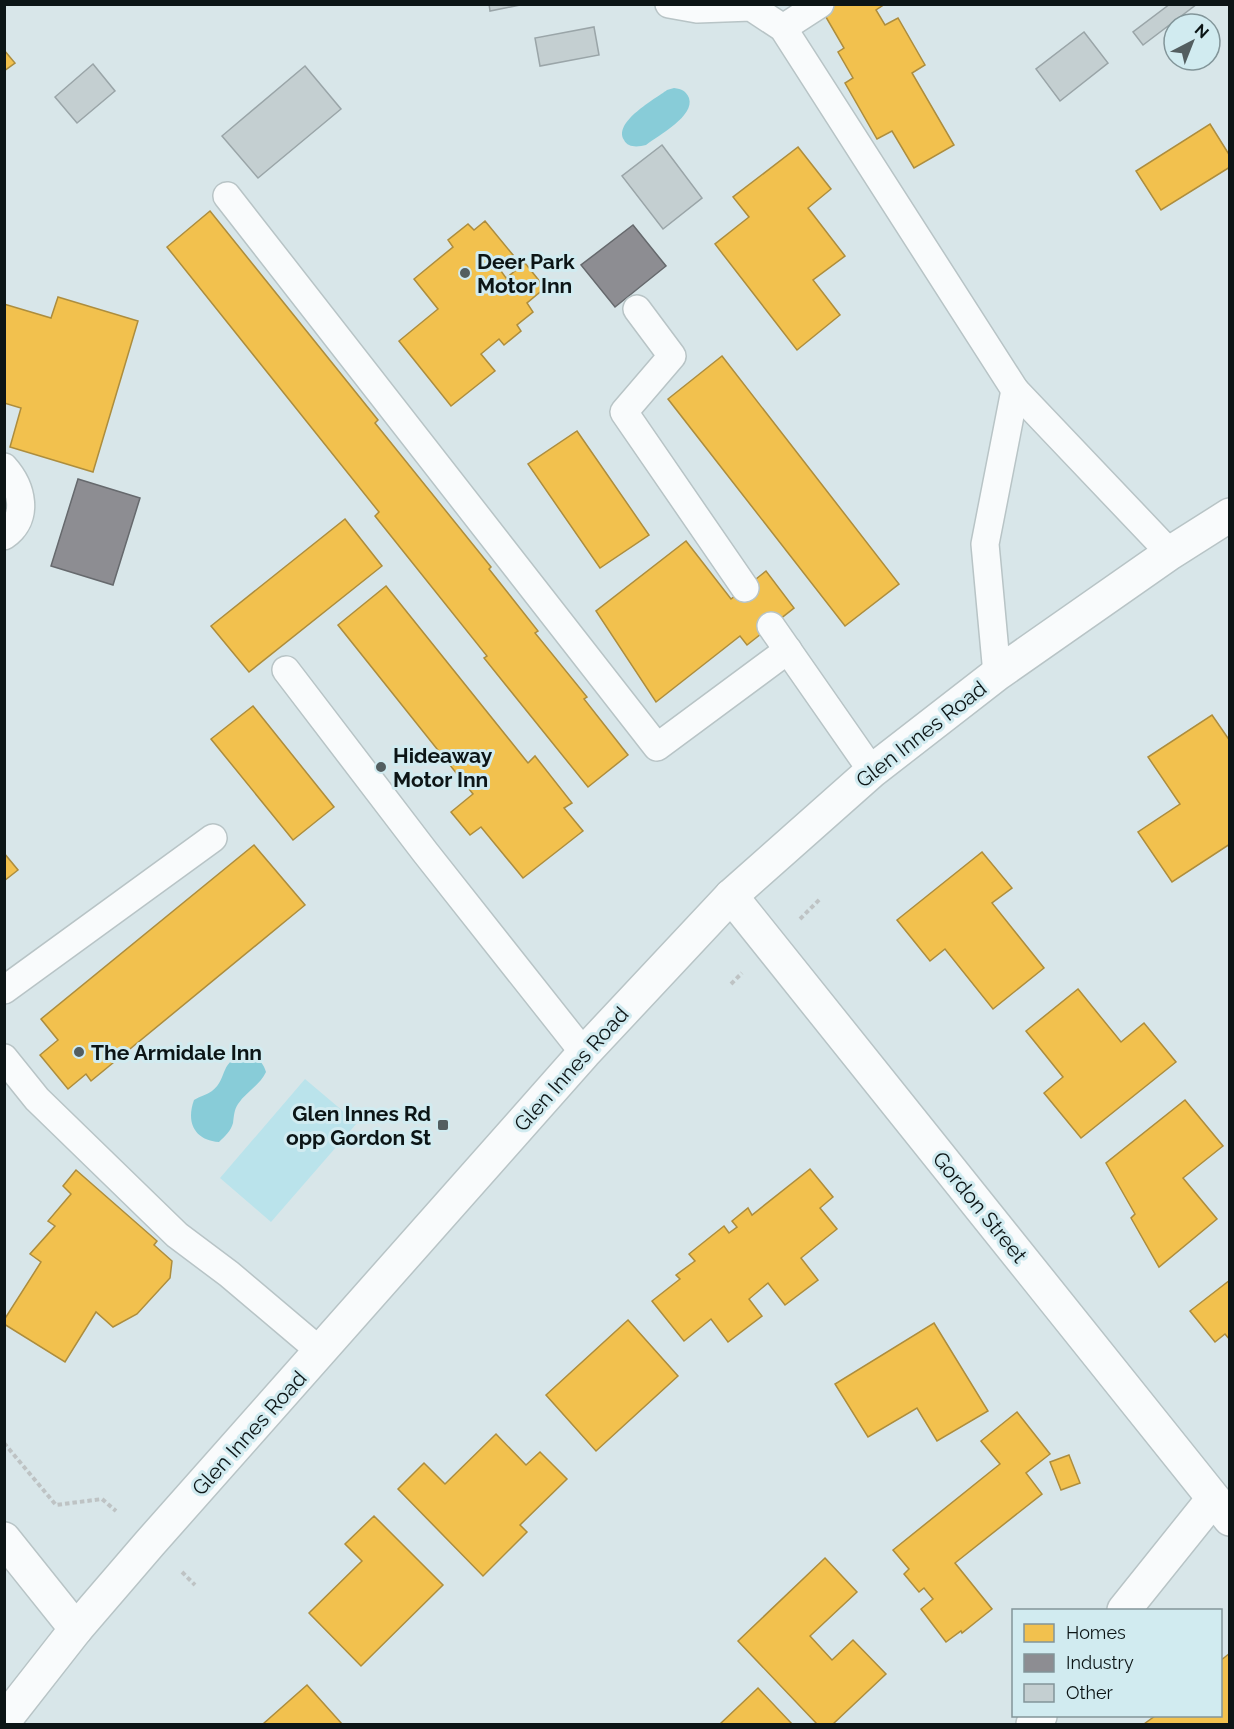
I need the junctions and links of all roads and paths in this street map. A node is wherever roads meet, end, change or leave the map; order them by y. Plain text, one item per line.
1 (669, 4) edge
2 (820, 4) edge
3 (751, 6) edge
4 (783, 27) junction
5 (227, 195) dead end
6 (637, 309) dead end
7 (1015, 390) junction
8 (4, 467) edge
9 (1230, 515) edge
10 (4, 536) edge
11 (1170, 554) junction
12 (745, 588) dead end
13 (771, 626) dead end
14 (788, 650) junction
15 (286, 670) dead end
16 (997, 674) junction
17 (872, 771) junction
18 (213, 838) dead end
19 (731, 896) junction
20 (4, 990) edge
21 (584, 1053) junction
22 (4, 1058) edge
23 (321, 1351) junction
24 (4, 1443) edge
25 (1221, 1509) edge
26 (116, 1511) dead end
27 (4, 1539) edge
28 (182, 1572) dead end
29 (195, 1585) dead end
30 (1126, 1609) edge
31 (76, 1629) junction
32 (4, 1721) edge

1 - 3 lane
2 - 4 lane
3 - 4 lane
4 - 7 lane
5 - 14 lane
6 - 12 lane
7 - 11 lane
7 - 16 lane
8 - 10 lane
9 - 11 main road, Glen Innes Road
11 - 16 main road, Glen Innes Road
13 - 14 lane
14 - 17 lane
15 - 21 lane
16 - 17 main road, Glen Innes Road
17 - 19 main road, Glen Innes Road
18 - 20 lane
19 - 21 main road, Glen Innes Road
19 - 25 main road, Gordon Street
21 - 23 main road, Glen Innes Road
22 - 23 lane
23 - 31 main road, Glen Innes Road
24 - 26 path
25 - 30 main road
27 - 31 main road
28 - 29 path
31 - 32 main road, Glen Innes Road

